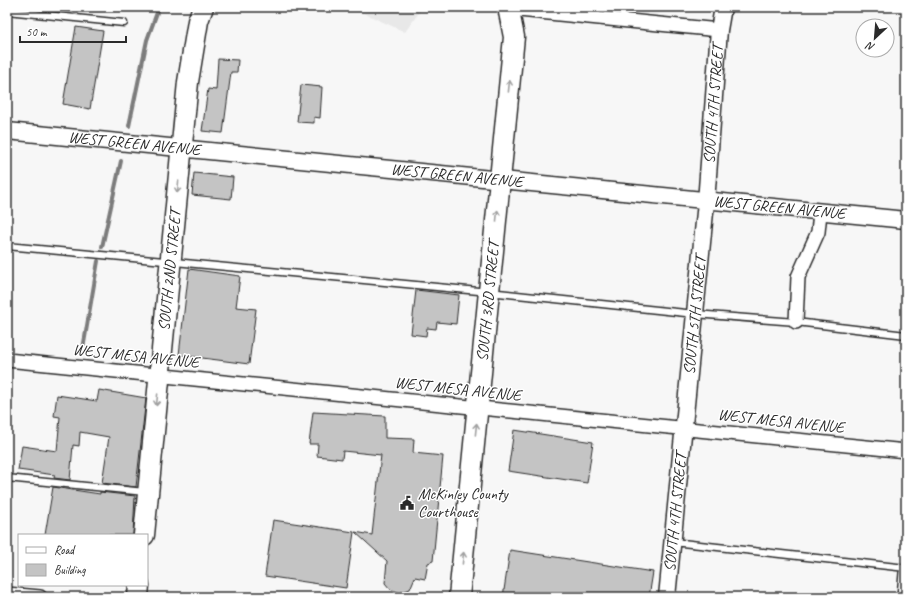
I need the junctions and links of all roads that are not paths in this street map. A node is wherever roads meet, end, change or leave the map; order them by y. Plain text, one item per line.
1 (203, 7) edge
2 (723, 7) edge
3 (508, 8) edge
4 (7, 11) edge
5 (124, 23) dead end
6 (719, 30) junction
7 (7, 131) edge
8 (182, 149) junction
9 (500, 181) junction
10 (706, 202) junction
11 (820, 213) junction
12 (906, 220) edge
13 (7, 246) edge
14 (171, 262) junction
15 (489, 292) junction
16 (695, 314) junction
17 (796, 322) junction
18 (906, 335) edge
19 (7, 360) edge
20 (160, 376) junction
21 (478, 408) junction
22 (684, 429) junction
23 (906, 451) edge
24 (7, 478) edge
25 (148, 492) junction
26 (144, 534) edge
27 (673, 542) junction
28 (906, 568) edge
29 (906, 573) edge
30 (139, 586) edge
31 (7, 594) edge
32 (40, 597) edge
33 (138, 597) edge
34 (459, 597) edge
35 (667, 597) edge
36 (904, 597) edge

1 - 8 main road, SOUTH 2ND STREET
2 - 6 street, SOUTH 4TH STREET
3 - 6 street
9 -> 3 main road, SOUTH 3RD STREET
4 - 5 lane
6 - 10 street, SOUTH 4TH STREET
7 - 8 street, WEST GREEN AVENUE
8 - 9 street, WEST GREEN AVENUE
8 -> 14 main road, SOUTH 2ND STREET
9 - 10 street, WEST GREEN AVENUE
15 -> 9 main road, SOUTH 3RD STREET
10 - 11 street, WEST GREEN AVENUE
10 - 16 street, SOUTH 5TH STREET
11 - 12 street, WEST GREEN AVENUE
11 - 17 street
13 - 14 lane
14 - 15 lane
14 - 20 main road, SOUTH 2ND STREET
15 - 16 lane
15 - 21 main road, SOUTH 3RD STREET
16 - 17 lane
16 - 22 street, SOUTH 5TH STREET
17 - 18 lane
19 - 20 street, WEST MESA AVENUE
20 - 21 street, WEST MESA AVENUE
20 -> 25 main road, SOUTH 2ND STREET
21 - 22 street, WEST MESA AVENUE
34 -> 21 main road, SOUTH 3RD STREET
22 - 23 street, WEST MESA AVENUE
22 - 27 street, SOUTH 4TH STREET
24 - 25 lane
25 - 26 main road, SOUTH 2ND STREET
27 - 28 lane
27 - 35 street, SOUTH 4TH STREET
29 - 36 street
30 - 33 main road
31 - 32 street

